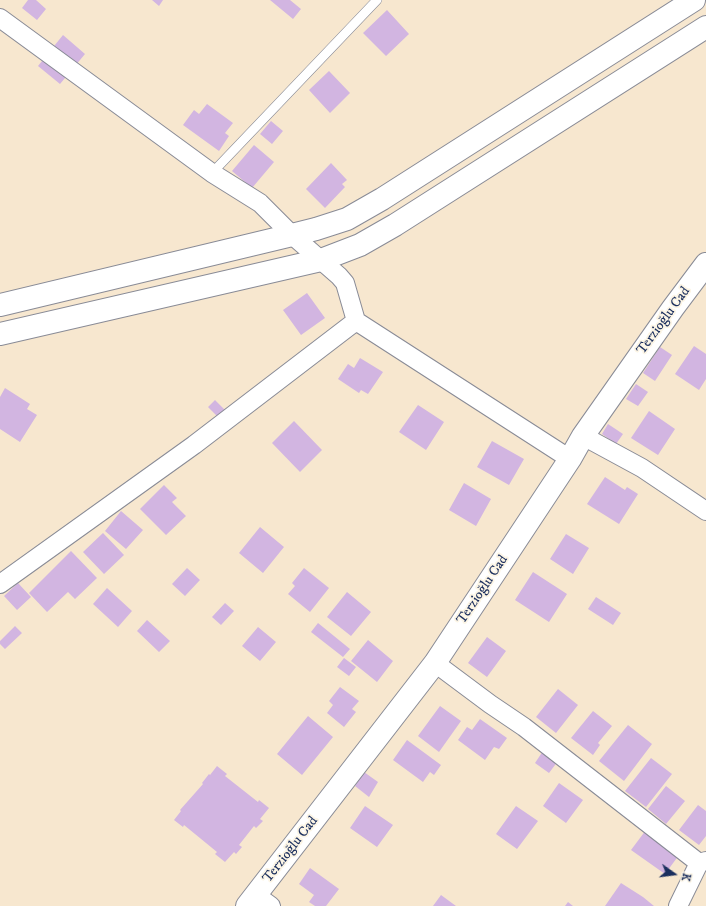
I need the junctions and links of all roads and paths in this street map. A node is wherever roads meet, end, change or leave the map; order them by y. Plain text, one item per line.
1 (377, 0) edge
2 (694, 0) edge
3 (0, 18) edge
4 (706, 27) edge
5 (212, 173) junction
6 (292, 235) junction
7 (321, 260) junction
8 (706, 264) edge
9 (0, 305) edge
10 (356, 321) junction
11 (0, 334) edge
12 (583, 436) junction
13 (570, 459) junction
14 (706, 511) edge
15 (0, 584) edge
16 (435, 663) junction
17 (702, 862) edge
18 (258, 902) edge
19 (678, 906) edge

1 - 5 lane
2 - 6 street
3 - 5 street
4 - 7 street
5 - 6 street
6 - 7 street
6 - 9 street
7 - 10 street
7 - 11 street
8 - 12 street, Terzioğlu Cad
10 - 13 street
10 - 15 street
12 - 13 street, Terzioğlu Cad
12 - 14 street
13 - 16 street, Terzioğlu Cad
16 - 17 street
16 - 18 street, Terzioğlu Cad
17 - 19 street

